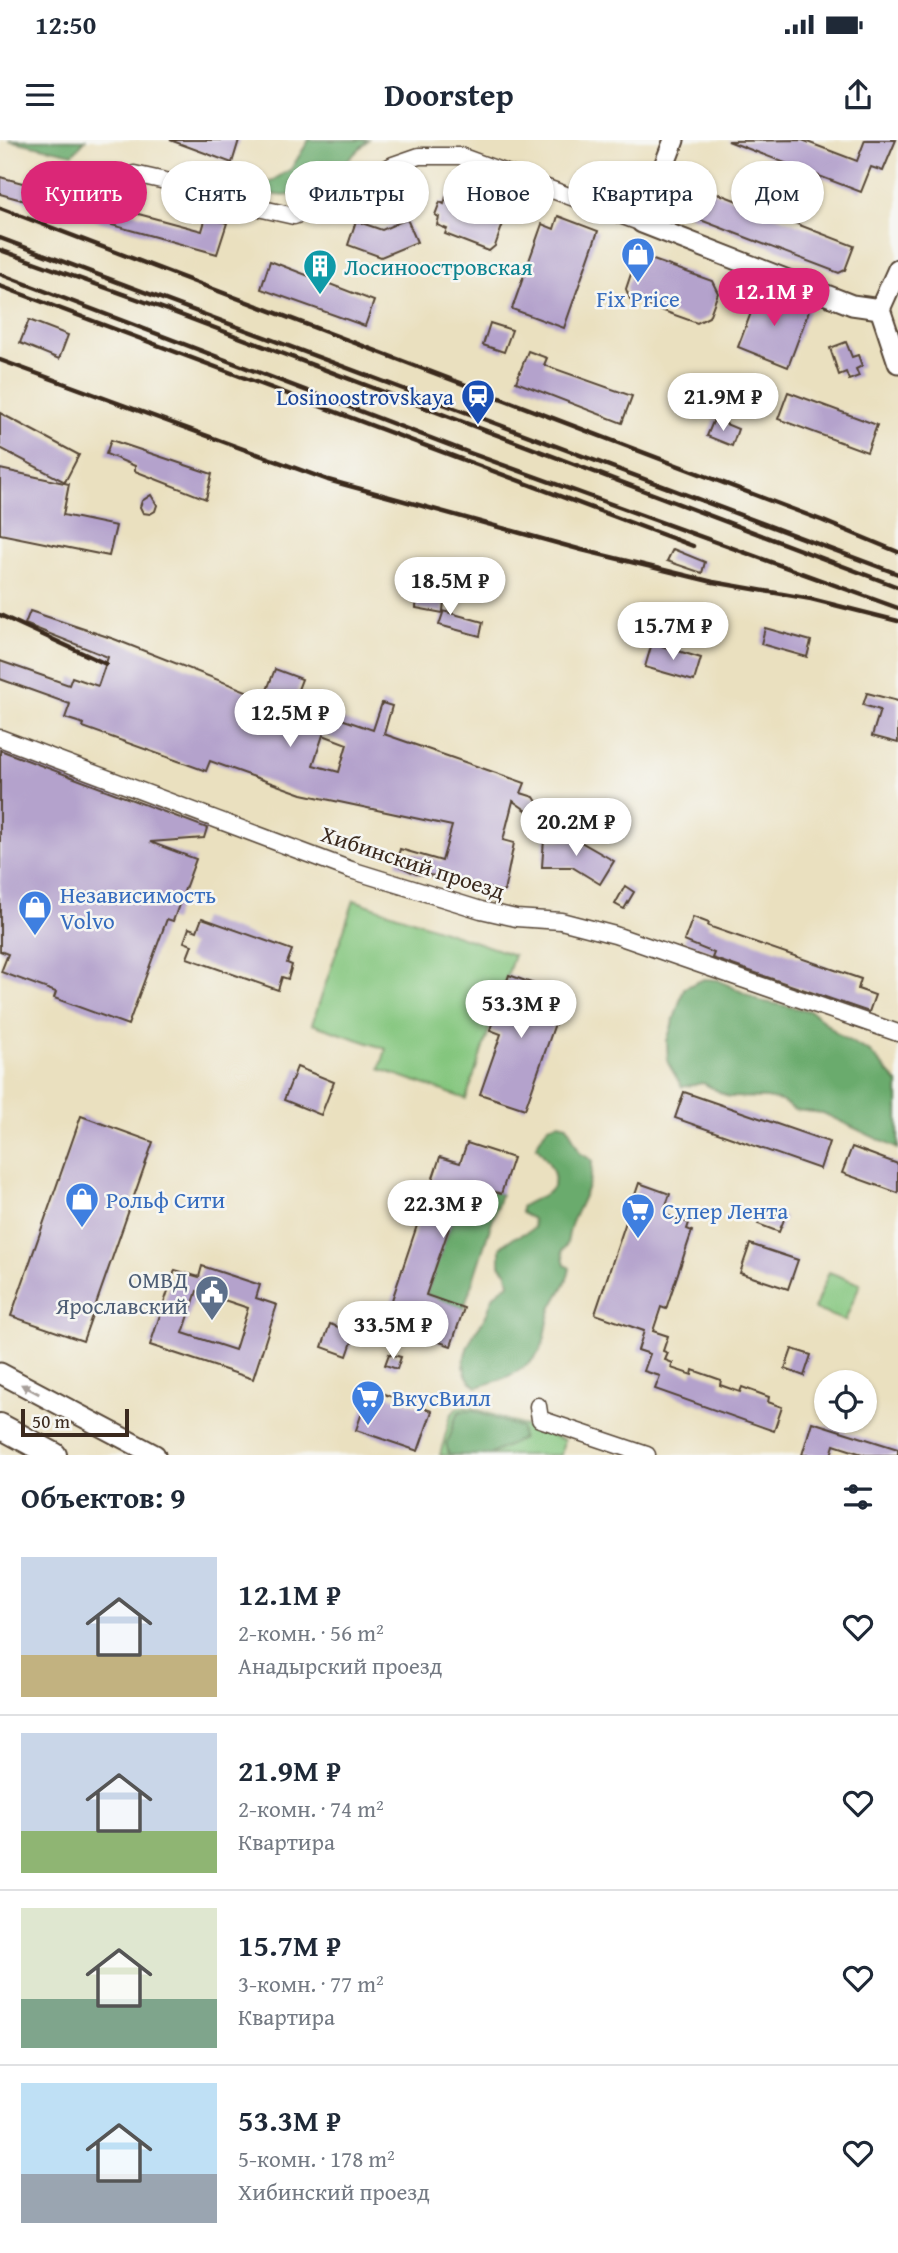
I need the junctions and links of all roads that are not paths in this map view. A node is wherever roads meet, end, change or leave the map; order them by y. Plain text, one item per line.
1 (674, 140) edge
2 (666, 161) edge
3 (147, 177) edge
4 (568, 196) edge
5 (645, 224) edge
6 (898, 269) edge
7 (880, 309) junction
8 (898, 363) edge
9 (0, 738) edge
10 (898, 1034) edge
11 (0, 1373) edge
12 (538, 1406) dead end
13 (0, 1426) edge
14 (54, 1455) edge
15 (155, 1455) edge
16 (647, 1455) edge

1 - 2 street
3 - 4 street
5 - 7 street
6 - 7 street
7 - 8 street
9 - 10 street, Хибинский проезд
15 -> 11 street
12 - 16 street
13 - 14 main road

